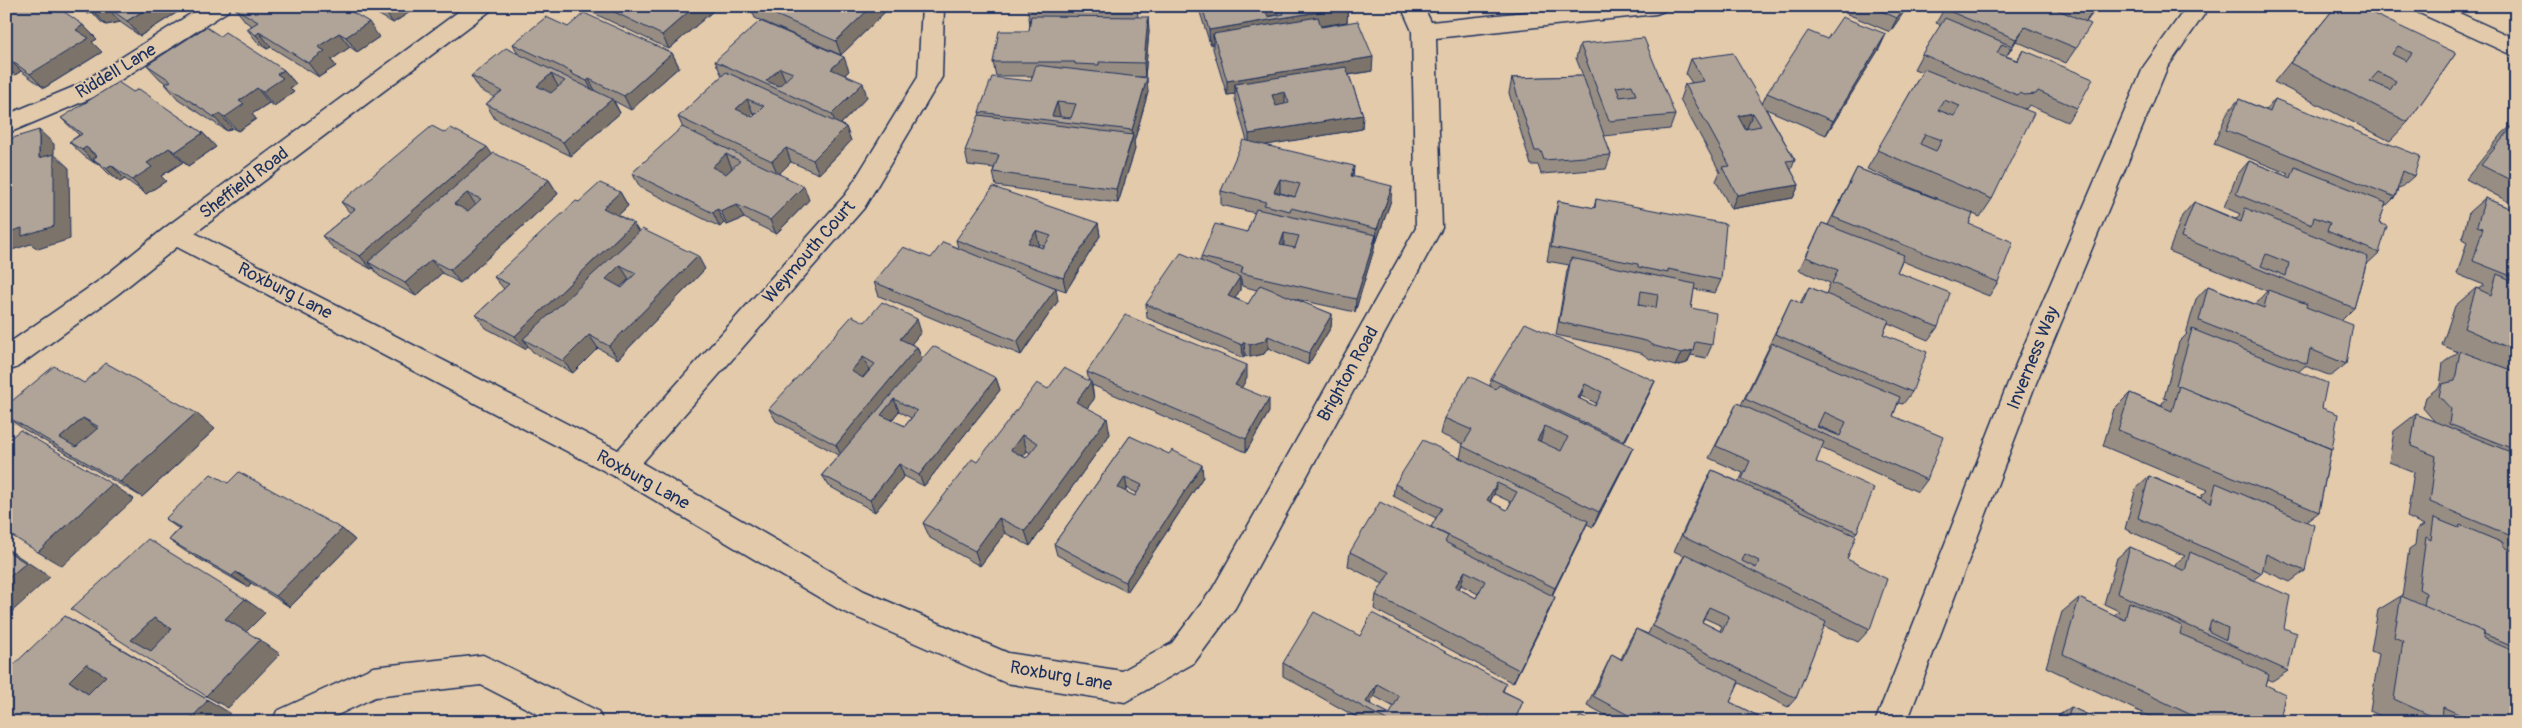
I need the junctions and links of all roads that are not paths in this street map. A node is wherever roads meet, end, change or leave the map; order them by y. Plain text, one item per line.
1 (220, 6) edge
2 (482, 6) edge
3 (933, 6) edge
4 (1412, 6) edge
5 (1656, 6) edge
6 (2199, 6) edge
7 (2424, 6) edge
8 (1424, 31) junction
9 (2516, 49) edge
10 (6, 126) edge
11 (175, 234) junction
12 (6, 360) edge
13 (622, 466) junction
14 (1125, 687) joint
15 (288, 722) edge
16 (587, 722) edge
17 (1891, 722) edge

1 - 10 street, Riddell Lane
2 - 11 street, Sheffield Road
3 - 13 street, Weymouth Court
4 - 8 street, Brighton Road
5 - 8 street
6 - 17 street, Inverness Way
7 - 9 street
8 - 14 street, Brighton Road
11 - 12 street, Sheffield Road
11 - 13 street, Roxburg Lane
13 - 14 street, Roxburg Lane
15 - 16 street

